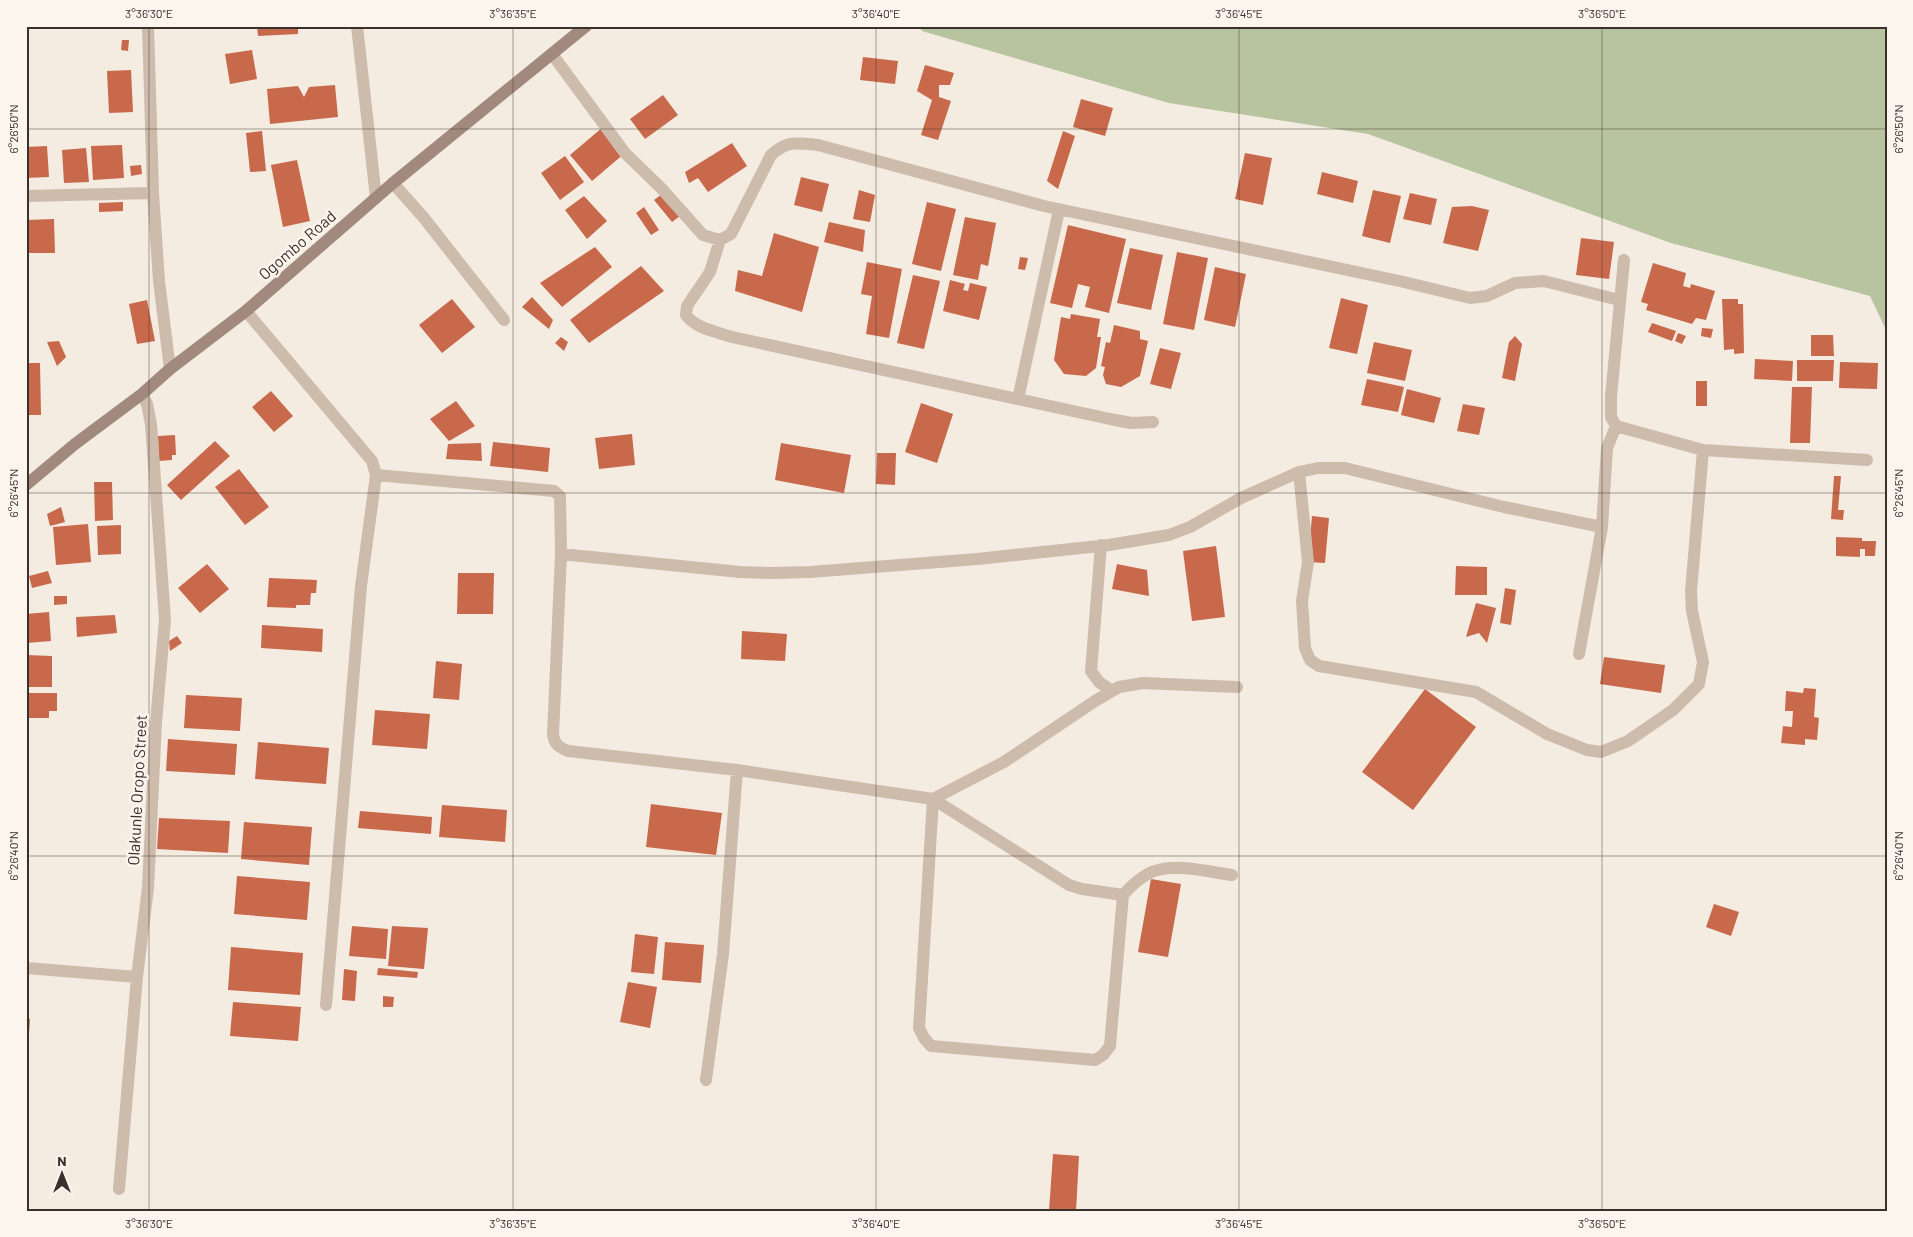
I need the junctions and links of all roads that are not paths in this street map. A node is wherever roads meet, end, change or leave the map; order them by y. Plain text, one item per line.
1 (148, 26) edge
2 (357, 26) edge
3 (586, 26) edge
4 (552, 54) junction
5 (393, 183) junction
6 (153, 193) junction
7 (26, 196) edge
8 (376, 198) junction
9 (1059, 210) junction
10 (720, 240) junction
11 (1624, 260) dead end
12 (1619, 300) junction
13 (246, 310) junction
14 (504, 320) dead end
15 (170, 368) junction
16 (142, 394) junction
17 (1018, 399) junction
18 (1153, 422) dead end
19 (1616, 426) junction
20 (1703, 450) junction
21 (1867, 460) dead end
22 (1299, 472) junction
23 (376, 475) junction
24 (26, 485) edge
25 (1602, 527) junction
26 (1101, 545) junction
27 (561, 554) junction
28 (1580, 654) dead end
29 (1237, 687) dead end
30 (1112, 691) junction
31 (737, 770) junction
32 (933, 800) junction
33 (1232, 875) dead end
34 (1122, 895) junction
35 (26, 968) edge
36 (137, 977) junction
37 (326, 1005) dead end
38 (706, 1080) dead end
39 (119, 1189) dead end

1 - 6 street
2 - 8 street
3 - 4 main road, Ogombo Road
4 - 5 main road, Ogombo Road
4 - 10 street
5 - 8 main road, Ogombo Road
5 - 14 street
6 - 7 street
6 - 15 street
8 - 13 main road, Ogombo Road
9 - 10 street
9 - 12 street
9 - 17 street
10 - 17 street
11 - 12 street
12 - 19 street
13 - 15 main road, Ogombo Road
13 - 23 street
15 - 16 main road, Ogombo Road
16 - 24 main road, Ogombo Road
16 - 36 street, Olakunle Oropo Street
17 - 18 street
19 - 20 street
19 - 25 street
20 - 21 street
20 - 22 street
22 - 25 street
22 - 26 street
23 - 27 street
23 - 37 street
25 - 28 street
26 - 27 street
26 - 30 street
27 - 31 street
29 - 30 street
30 - 32 street
31 - 32 street
31 - 38 street
32 - 34 street
32 - 34 street
33 - 34 street
35 - 36 street
36 - 39 street, Olakunle Oropo Street

